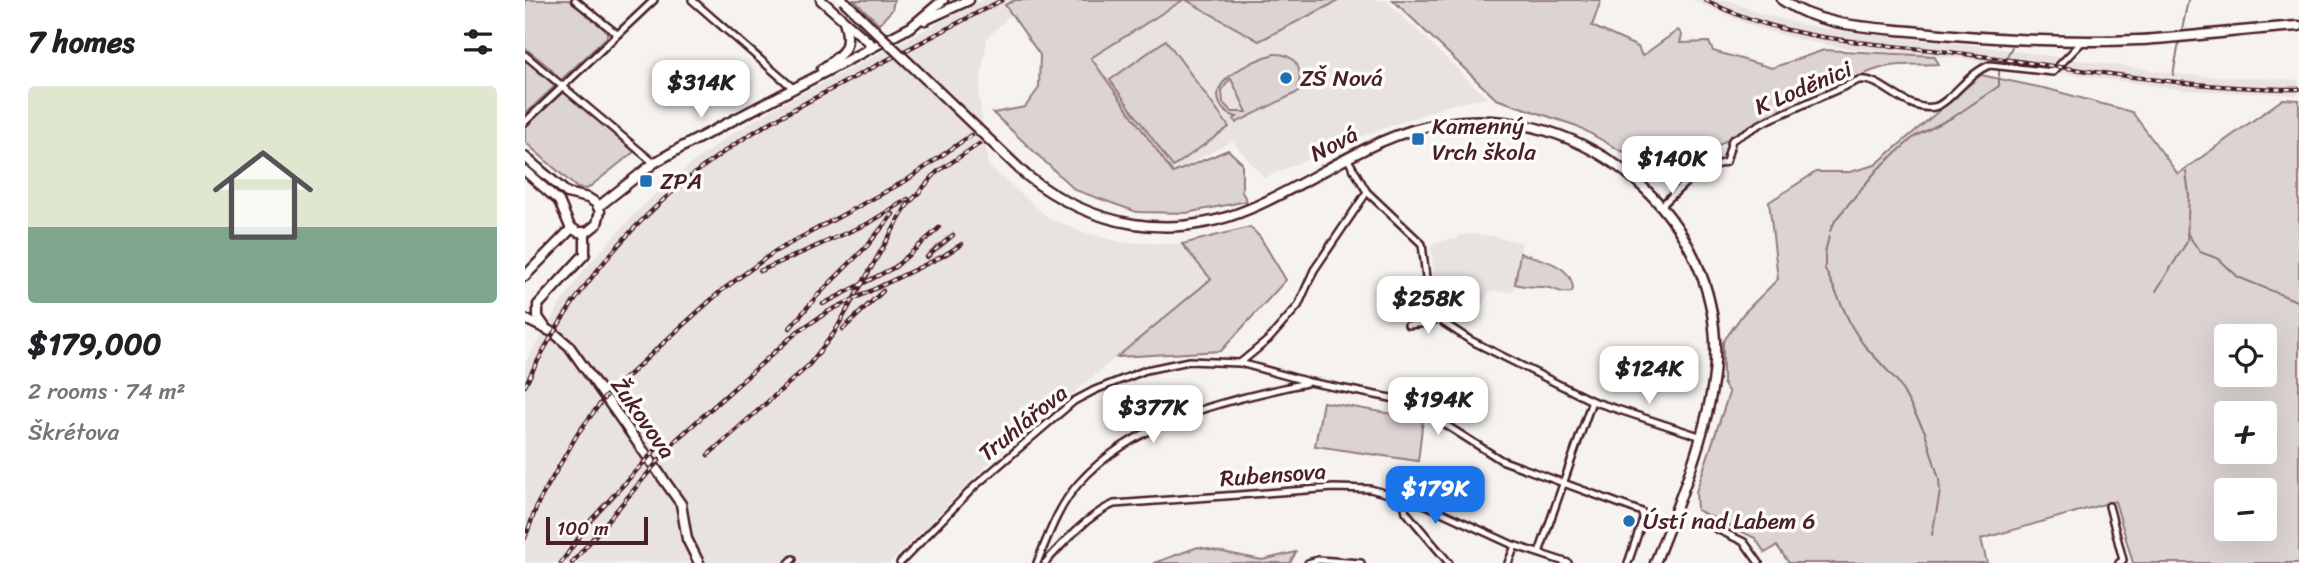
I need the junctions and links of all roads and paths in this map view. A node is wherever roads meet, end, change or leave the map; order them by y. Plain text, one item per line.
1 (575, 0) edge
2 (654, 0) edge
3 (692, 0) edge
4 (821, 0) edge
5 (843, 0) edge
6 (943, 0) edge
7 (969, 0) edge
8 (1782, 0) edge
9 (844, 21) junction
10 (916, 24) junction
11 (2299, 26) edge
12 (617, 34) junction
13 (2083, 41) junction
14 (873, 46) junction
15 (525, 55) edge
16 (798, 86) junction
17 (563, 87) junction
18 (525, 122) edge
19 (525, 157) edge
20 (1347, 158) junction
21 (654, 163) junction
22 (525, 171) edge
23 (1367, 192) junction
24 (580, 198) junction
25 (1661, 206) junction
26 (598, 207) junction
27 (565, 213) junction
28 (572, 228) junction
29 (585, 232) junction
30 (525, 276) edge
31 (1439, 318) junction
32 (525, 319) edge
33 (1408, 325) dead end
34 (546, 328) junction
35 (1240, 363) junction
36 (1309, 382) junction
37 (1592, 401) junction
38 (1699, 436) junction
39 (1562, 485) junction
40 (1403, 498) junction
41 (2109, 506) dead end
42 (1700, 521) dead end
43 (1515, 546) junction
44 (1539, 553) junction
45 (699, 563) edge
46 (900, 563) edge
47 (1037, 563) edge
48 (1045, 563) edge
49 (1308, 563) edge
50 (1361, 563) edge
51 (1449, 563) edge
52 (1508, 563) edge
53 (1568, 563) edge
54 (1628, 563) edge
55 (1655, 563) edge
56 (1759, 563) edge
57 (2119, 563) edge

1 - 12 street
2 - 12 street
3 - 16 street
4 - 9 street
5 - 20 street, Nová, bridge
6 - 10 street
7 - 10 street
8 - 13 street
9 - 14 street
9 - 16 street
10 - 14 street
11 - 13 street
12 - 17 street
13 - 25 street, K Loděnici
14 - 16 street
15 - 17 street
16 - 21 street
17 - 18 street
17 - 21 street
19 - 24 street
20 - 23 street
20 - 25 street, Nová
21 - 26 street
22 - 27 street
23 - 31 street
23 - 35 street
24 - 26 street
24 - 27 street
25 - 38 street, Nová
26 - 29 street
27 - 28 street
28 - 29 street
28 - 30 street
29 - 34 street
31 - 33 street
31 - 37 street
32 - 34 street, Žukovova
34 - 45 street, Žukovova
35 - 36 street, Truhlářova
35 - 46 street, Truhlářova
36 - 39 street, Truhlářova
36 - 47 street
37 - 38 street
37 - 39 street
38 - 55 street, Nová
39 - 44 street
39 - 54 street, Truhlářova
40 - 43 street, Rubensova
40 - 48 street, Rubensova
40 - 51 street
41 - 57 street
42 - 56 street
43 - 44 street, Rubensova
43 - 52 street
44 - 53 street, Rubensova
49 - 50 street

